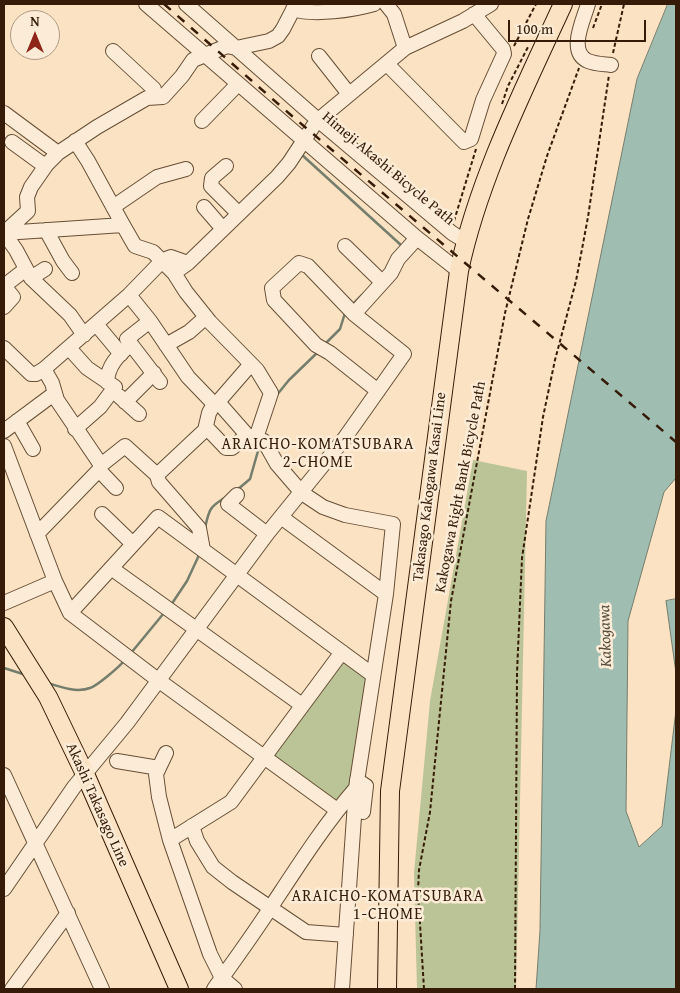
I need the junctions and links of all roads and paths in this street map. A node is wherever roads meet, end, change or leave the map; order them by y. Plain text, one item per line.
1 (146, 4) edge
2 (186, 4) edge
3 (374, 4) edge
4 (386, 4) edge
5 (490, 4) edge
6 (563, 4) edge
7 (588, 4) edge
8 (602, 4) edge
9 (624, 4) edge
10 (295, 6) edge
11 (474, 10) edge
12 (592, 32) dead end
13 (529, 44) dead end
14 (236, 48) junction
15 (405, 48) junction
16 (121, 55) dead end
17 (205, 55) junction
18 (319, 56) dead end
19 (582, 58) junction
20 (387, 64) junction
21 (611, 65) junction
22 (238, 84) junction
23 (349, 94) junction
24 (155, 97) junction
25 (499, 112) dead end
26 (4, 113) edge
27 (202, 120) dead end
28 (318, 120) junction
29 (304, 140) junction
30 (75, 141) junction
31 (12, 142) dead end
32 (58, 153) junction
33 (45, 166) junction
34 (226, 166) dead end
35 (186, 169) dead end
36 (113, 207) junction
37 (204, 207) dead end
38 (238, 214) junction
39 (123, 225) junction
40 (223, 229) junction
41 (46, 230) junction
42 (4, 233) edge
43 (417, 238) junction
44 (465, 242) junction
45 (346, 246) dead end
46 (162, 260) junction
47 (188, 263) junction
48 (45, 269) dead end
49 (459, 271) junction
50 (174, 272) junction
51 (72, 273) dead end
52 (28, 274) junction
53 (382, 282) junction
54 (129, 295) junction
55 (4, 307) edge
56 (354, 314) junction
57 (206, 317) junction
58 (150, 321) junction
59 (96, 324) junction
60 (84, 335) junction
61 (166, 345) junction
62 (4, 348) edge
63 (69, 348) junction
64 (126, 349) junction
65 (251, 364) junction
66 (44, 369) junction
67 (110, 386) junction
68 (378, 391) junction
69 (55, 393) junction
70 (125, 402) junction
71 (216, 403) junction
72 (139, 414) dead end
73 (17, 421) junction
74 (206, 427) junction
75 (76, 429) junction
76 (4, 431) edge
77 (252, 437) junction
78 (4, 446) edge
79 (32, 448) dead end
80 (100, 467) junction
81 (157, 475) junction
82 (116, 488) dead end
83 (302, 492) junction
84 (237, 495) dead end
85 (102, 514) dead end
86 (281, 517) junction
87 (37, 534) junction
88 (267, 534) junction
89 (133, 544) junction
90 (202, 550) junction
91 (110, 568) junction
92 (237, 574) junction
93 (55, 581) junction
94 (386, 594) junction
95 (4, 603) edge
96 (70, 613) junction
97 (4, 626) edge
98 (196, 630) junction
99 (342, 652) junction
100 (373, 675) junction
101 (158, 680) junction
102 (302, 705) junction
103 (166, 753) dead end
104 (264, 757) junction
105 (117, 761) dead end
106 (159, 768) junction
107 (84, 774) junction
108 (4, 775) edge
109 (357, 784) junction
110 (337, 810) junction
111 (192, 826) junction
112 (170, 840) junction
113 (35, 843) junction
114 (5, 885) edge
115 (271, 908) junction
116 (68, 913) junction
117 (346, 935) junction
118 (218, 984) edge
119 (19, 987) edge
120 (102, 989) edge
121 (179, 989) edge
122 (235, 989) edge
123 (342, 989) edge
124 (350, 989) edge
125 (387, 989) edge
126 (424, 989) edge
127 (515, 989) edge

1 - 17 street
2 - 14 street
3 - 10 street
4 - 15 street
5 - 11 street
6 - 44 main road, Takasago Kakogawa Kasai Line
7 - 19 street
8 - 12 path
9 - 21 path
10 - 14 street
11 - 15 street
11 - 20 street
13 - 25 path
14 - 17 street
14 - 28 street
15 - 20 street
16 - 24 street
17 - 22 street
17 - 24 street
18 - 23 street
19 - 21 street
19 - 126 path, Kakogawa Right Bank Bicycle Path
20 - 23 street
21 - 127 path
22 - 27 street
22 - 29 street
23 - 28 street
24 - 30 street
26 - 32 street
28 - 29 street
28 - 44 street
29 - 38 street
29 - 43 street
30 - 32 street
30 - 36 street
31 - 33 street
32 - 33 street
33 - 42 street
34 - 38 street
35 - 36 street
36 - 39 street
37 - 40 street
38 - 40 street
39 - 41 street
39 - 46 street
40 - 47 street
41 - 42 street
41 - 51 street
42 - 52 street
43 - 49 street
43 - 53 street
44 - 49 main road, Takasago Kakogawa Kasai Line
45 - 53 street
46 - 47 street
46 - 50 street
46 - 54 street
47 - 50 street
48 - 52 street
49 - 125 main road, Takasago Kakogawa Kasai Line
50 - 57 street
52 - 55 street
52 - 60 street
53 - 56 street
54 - 58 street
54 - 59 street
56 - 68 street
56 - 68 street
57 - 61 street
57 - 65 street
58 - 61 street
58 - 64 street
59 - 60 street
59 - 64 street
60 - 63 street
61 - 71 street
62 - 66 street
63 - 66 street
63 - 67 street
64 - 67 street
64 - 70 street
65 - 71 street
65 - 77 street
66 - 69 street
67 - 70 street
67 - 75 street
68 - 83 street
69 - 73 street
69 - 75 street
70 - 72 street
71 - 74 street
71 - 77 street
73 - 76 street
73 - 79 street
74 - 77 street
74 - 81 street
75 - 80 street
77 - 83 street
78 - 87 street
80 - 81 street
80 - 82 street
80 - 87 street
81 - 90 street
83 - 86 street
83 - 94 street
84 - 88 street
85 - 89 street
86 - 88 street
86 - 94 street
87 - 93 street
88 - 92 street
89 - 90 street
89 - 91 street
90 - 92 street
91 - 96 street
91 - 98 street
92 - 98 street
92 - 99 street
93 - 95 street
93 - 96 street
94 - 100 street
96 - 101 street
97 - 107 main road, Akashi Takasago Line
98 - 101 street
98 - 102 street
99 - 100 street
99 - 102 street
100 - 109 street
101 - 104 street
101 - 107 street
102 - 104 street
103 - 106 street
104 - 110 street
104 - 111 street
105 - 106 street
106 - 112 street
107 - 113 street
107 - 121 main road, Akashi Takasago Line
108 - 113 street
109 - 110 street
109 - 117 street
109 - 124 street
110 - 115 street
111 - 112 street
111 - 115 street
112 - 118 street
113 - 114 street
113 - 116 street
115 - 117 street
115 - 118 street
116 - 119 street
116 - 120 street
117 - 123 street
118 - 122 street

